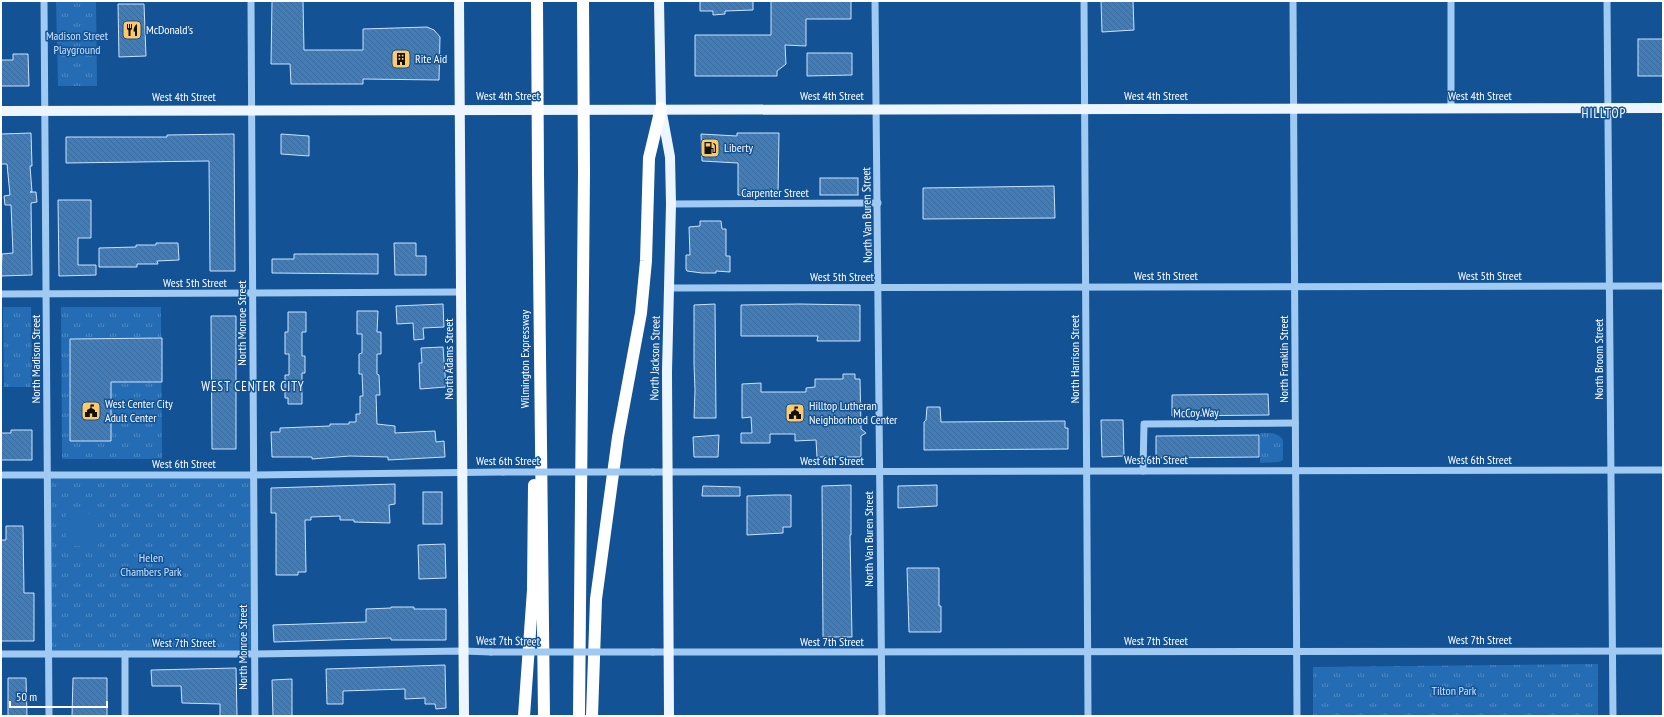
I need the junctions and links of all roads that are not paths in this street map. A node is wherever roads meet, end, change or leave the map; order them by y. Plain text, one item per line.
1 (44, 1) edge
2 (251, 1) edge
3 (459, 1) edge
4 (537, 1) edge
5 (583, 1) edge
6 (659, 1) edge
7 (875, 1) edge
8 (1084, 1) edge
9 (1293, 1) edge
10 (1451, 1) edge
11 (1607, 1) edge
12 (661, 108) junction
13 (1085, 108) junction
14 (1608, 108) junction
15 (1663, 108) edge
16 (460, 109) junction
17 (876, 109) junction
18 (1451, 109) junction
19 (1, 110) edge
20 (45, 110) junction
21 (252, 110) junction
22 (1293, 110) junction
23 (878, 203) junction
24 (671, 204) junction
25 (1610, 286) junction
26 (1663, 286) edge
27 (1294, 287) junction
28 (670, 288) junction
29 (878, 288) junction
30 (1086, 288) junction
31 (461, 292) junction
32 (253, 293) junction
33 (1, 294) edge
34 (47, 294) junction
35 (539, 408) junction
36 (1295, 423) junction
37 (1611, 470) junction
38 (1663, 470) edge
39 (668, 471) junction
40 (1143, 471) junction
41 (1295, 471) junction
42 (880, 472) junction
43 (1087, 472) junction
44 (462, 473) junction
45 (1, 475) edge
46 (48, 475) junction
47 (254, 475) junction
48 (463, 651) junction
49 (1612, 651) junction
50 (1663, 651) edge
51 (881, 652) junction
52 (1088, 652) junction
53 (1296, 652) junction
54 (668, 653) junction
55 (1, 654) edge
56 (49, 654) junction
57 (125, 654) junction
58 (254, 654) junction
59 (49, 716) edge
60 (125, 716) edge
61 (255, 716) edge
62 (464, 716) edge
63 (524, 716) edge
64 (544, 716) edge
65 (579, 716) edge
66 (592, 716) edge
67 (669, 716) edge
68 (882, 716) edge
69 (1088, 716) edge
70 (1297, 716) edge
71 (1613, 716) edge

1 - 20 street, North Madison Street
2 - 21 street, North Monroe Street
3 - 16 main road, North Adams Street
4 - 35 highway, Wilmington Expressway, bridge
5 - 65 highway, bridge
6 - 12 main road, North Jackson Street
7 - 17 street, North Van Buren Street
8 - 13 street, North Harrison Street
9 - 22 street, North Franklin Street
10 - 18 street
11 - 14 street, North Broom Street
12 - 16 main road, West 4th Street
12 - 17 main road, West 4th Street
12 - 24 main road, North Jackson Street
12 - 66 highway
13 - 17 main road, West 4th Street
13 - 22 main road, West 4th Street
13 - 30 street, North Harrison Street
14 - 15 main road, West 4th Street
14 - 18 main road, West 4th Street
14 - 25 street, North Broom Street
16 - 21 main road, West 4th Street
16 - 31 main road, North Adams Street
17 - 23 street, North Van Buren Street
18 - 22 main road, West 4th Street
19 - 20 main road, West 4th Street
20 - 21 main road, West 4th Street
20 - 34 street, North Madison Street
21 - 32 street, North Monroe Street
22 - 27 street, North Franklin Street
23 - 24 street, Carpenter Street
23 - 29 street, North Van Buren Street
24 - 28 main road, North Jackson Street
25 - 26 street, West 5th Street
25 - 27 street, West 5th Street
25 - 37 street, North Broom Street
27 - 30 street, West 5th Street
27 - 36 street, North Franklin Street
28 - 29 street, West 5th Street
28 - 39 main road, North Jackson Street
29 - 30 street, West 5th Street
29 - 42 street, North Van Buren Street
30 - 43 street, North Harrison Street
31 - 32 street, West 5th Street
31 - 44 main road, North Adams Street
32 - 34 street, West 5th Street
32 - 47 street, North Monroe Street
33 - 34 street, West 5th Street
34 - 46 street, North Madison Street
35 - 63 highway
35 - 64 highway, Wilmington Expressway
36 - 40 street, McCoy Way
36 - 41 street, North Franklin Street
37 - 38 street, West 6th Street
37 - 41 street, West 6th Street
37 - 49 street, North Broom Street
39 - 42 street, West 6th Street
39 - 44 street, West 6th Street, bridge
39 - 54 main road, North Jackson Street
40 - 41 street, West 6th Street
40 - 43 street, West 6th Street
41 - 53 street, North Franklin Street
42 - 43 street, West 6th Street
42 - 51 street, North Van Buren Street
43 - 52 street, North Harrison Street
44 - 47 street, West 6th Street
44 - 48 main road, North Adams Street
45 - 46 street, West 6th Street
46 - 47 street, West 6th Street
46 - 56 street, North Madison Street
47 - 58 street, North Monroe Street
48 - 54 street, West 7th Street, bridge
48 - 58 street, West 7th Street
48 - 62 main road, North Adams Street
49 - 50 street, West 7th Street
49 - 53 street, West 7th Street
49 - 71 street, North Broom Street
51 - 52 street, West 7th Street
51 - 54 street, West 7th Street
51 - 68 street, North Van Buren Street
52 - 53 street, West 7th Street
52 - 69 street, North Harrison Street
53 - 70 street, North Franklin Street
54 - 67 main road, North Jackson Street
55 - 56 street, West 7th Street
56 - 57 street, West 7th Street
56 - 59 street, North Madison Street
57 - 58 street, West 7th Street
57 - 60 street
58 - 61 street, North Monroe Street

